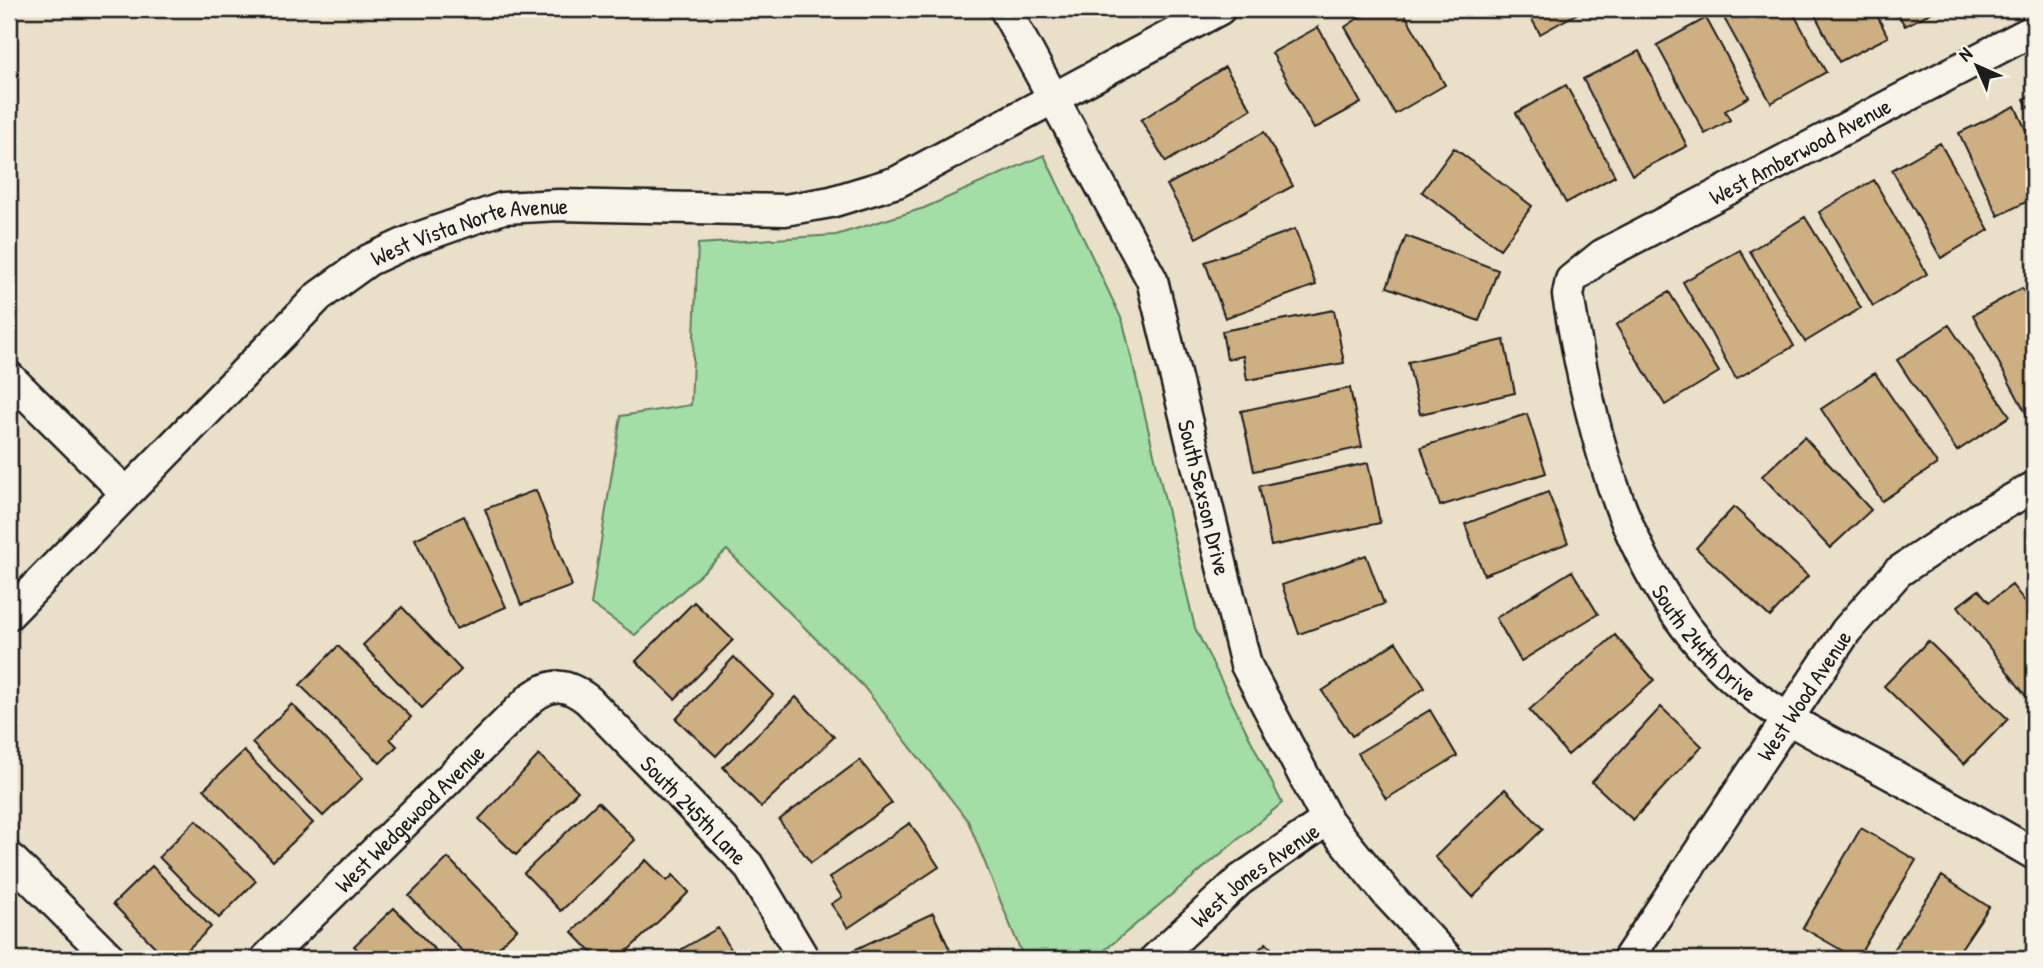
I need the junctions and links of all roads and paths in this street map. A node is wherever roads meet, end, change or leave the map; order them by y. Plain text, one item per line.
1 (1005, 9) edge
2 (1220, 9) edge
3 (2034, 30) edge
4 (1054, 97) junction
5 (1571, 280) joint
6 (9, 377) edge
7 (2034, 487) edge
8 (126, 493) junction
9 (9, 614) edge
10 (558, 684) joint
11 (1788, 719) junction
12 (1327, 820) junction
13 (2034, 854) edge
14 (9, 856) edge
15 (111, 959) edge
16 (266, 959) edge
17 (804, 959) edge
18 (1155, 959) edge
19 (1448, 959) edge
20 (1628, 959) edge

1 - 4 street, South Sexson Drive
2 - 4 street, West Vista Norte Avenue
3 - 5 street, West Amberwood Avenue
4 - 8 street, West Vista Norte Avenue
4 - 12 street, South Sexson Drive
5 - 11 street, South 244th Drive
6 - 8 street
7 - 11 street, West Wood Avenue
8 - 9 street, West Vista Norte Avenue
10 - 16 street, West Wedgewood Avenue
10 - 17 street, South 245th Lane
11 - 13 street, South 244th Drive
11 - 20 street, West Wood Avenue
12 - 18 street, West Jones Avenue
12 - 19 street, South Sexson Drive
14 - 15 street

